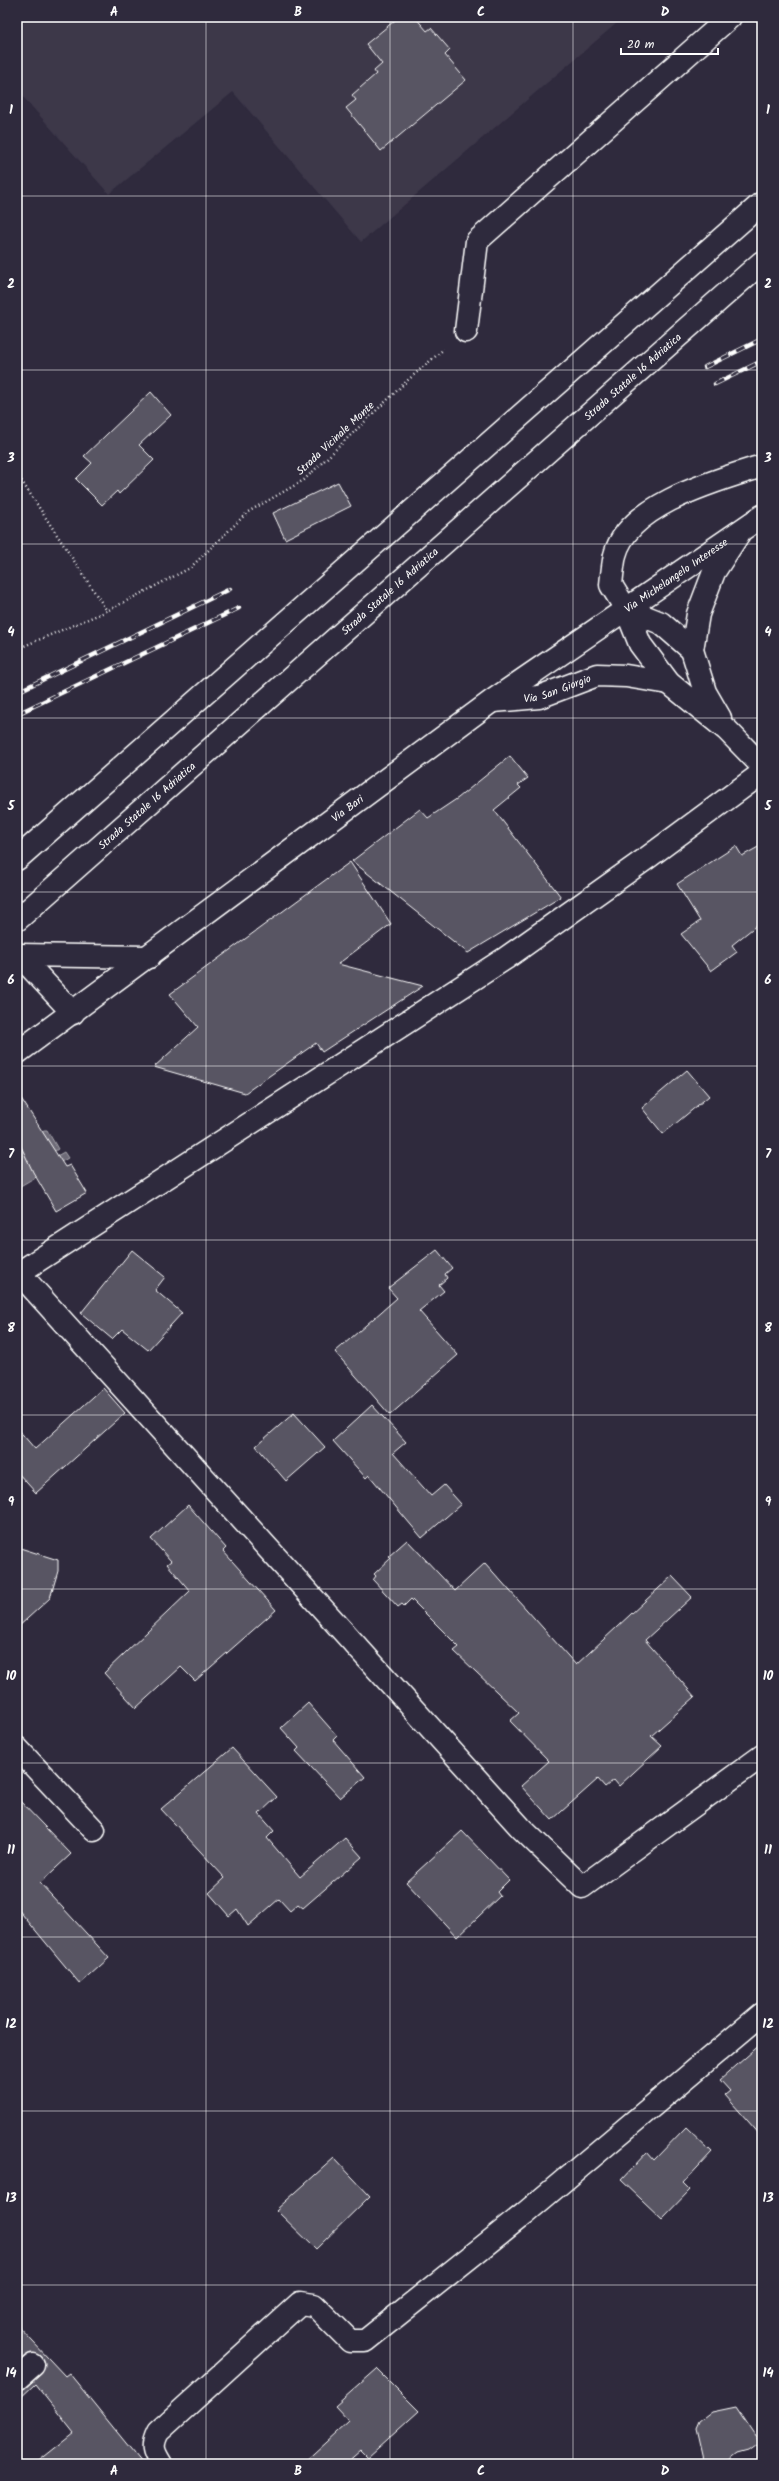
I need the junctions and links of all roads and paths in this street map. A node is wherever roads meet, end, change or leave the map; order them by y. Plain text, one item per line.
1 (730, 17) edge
2 (762, 203) edge
3 (762, 262) edge
4 (466, 331) joint
5 (762, 466) edge
6 (17, 474) edge
7 (762, 516) edge
8 (744, 527) junction
9 (626, 608) junction
10 (107, 611) junction
11 (17, 649) edge
12 (692, 650) junction
13 (669, 683) junction
14 (492, 701) junction
15 (727, 730) junction
16 (762, 766) edge
17 (762, 773) edge
18 (17, 859) edge
19 (17, 920) edge
20 (149, 957) junction
21 (73, 1013) junction
22 (17, 1053) edge
23 (18, 1273) edge
24 (17, 1748) edge
25 (762, 1756) edge
26 (94, 1830) dead end
27 (762, 2014) edge
28 (161, 2464) edge

1 - 4 main road
2 - 18 main road
3 - 19 main road, Strada Statale 16 Adriatica
4 - 10 path, Strada Vicinale Monte
5 - 9 main road, Via Michelangelo Interesse
6 - 10 path
7 - 8 main road, Via Michelangelo Interesse
8 - 9 main road, Via Michelangelo Interesse
8 - 12 main road, Via San Giorgio
9 - 12 main road
9 - 13 main road, Via San Giorgio
9 - 14 main road, Via Bari
10 - 11 path, Strada Vicinale Monte
12 - 15 main road, Via San Giorgio
13 - 14 main road, Via San Giorgio
13 - 15 main road, Via San Giorgio
14 - 20 main road, Via Bari
15 - 16 main road, Via San Giorgio
17 - 23 main road
20 - 21 main road, Via Bari
20 - 21 main road
21 - 22 main road, Via Bari
23 - 25 main road
24 - 26 main road
27 - 28 main road

